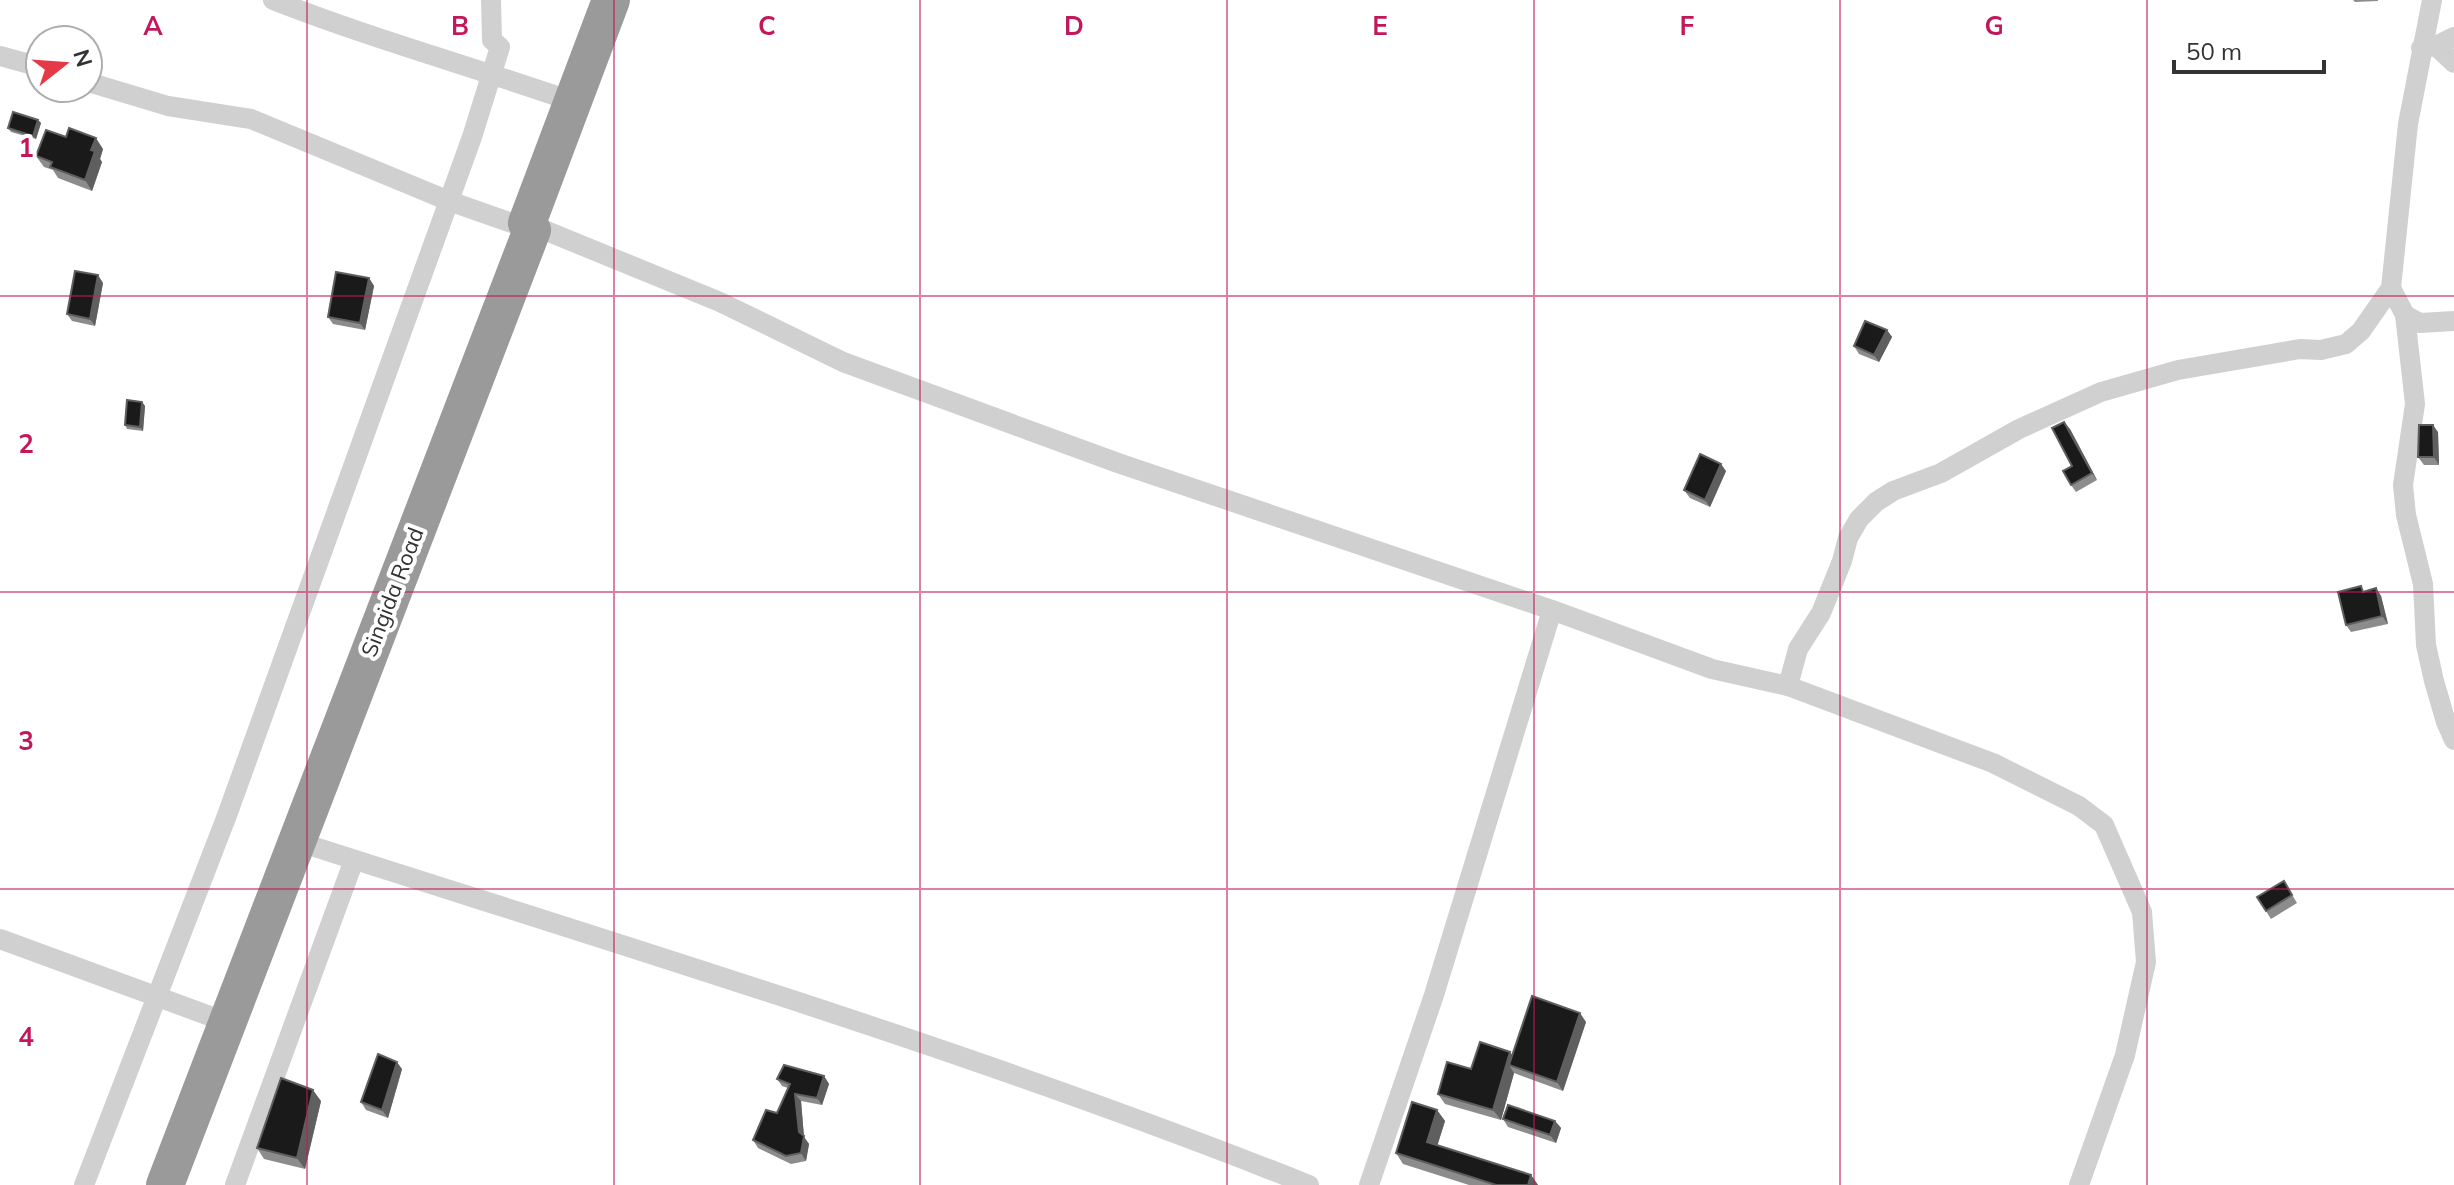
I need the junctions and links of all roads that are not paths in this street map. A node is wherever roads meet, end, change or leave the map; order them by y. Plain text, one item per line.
1 (491, 0) edge
2 (611, 0) edge
3 (2432, 0) edge
4 (286, 1) edge
5 (2437, 43) edge
6 (0, 56) edge
7 (24, 63) edge
8 (2454, 63) edge
9 (492, 73) junction
10 (104, 87) edge
11 (574, 102) junction
12 (449, 201) junction
13 (529, 226) junction
14 (2391, 288) junction
15 (2405, 315) junction
16 (2454, 321) edge
17 (1552, 610) junction
18 (1788, 686) junction
19 (2454, 740) edge
20 (296, 841) junction
21 (354, 860) junction
22 (0, 939) edge
23 (157, 997) junction
24 (226, 1022) junction
25 (84, 1185) edge
26 (165, 1185) edge
27 (235, 1185) edge
28 (1309, 1185) edge
29 (1369, 1185) edge
30 (2079, 1185) edge

1 - 9 street
2 - 11 highway, Singida Road
3 - 5 street
4 - 9 street
5 - 8 street
5 - 14 street
6 - 7 street
9 - 11 street
9 - 12 street
10 - 12 street
11 - 13 highway, Singida Road
12 - 13 street
12 - 23 street
13 - 17 street
13 - 20 highway, Singida Road
14 - 15 street
14 - 18 street
15 - 16 street
15 - 19 street
17 - 18 street
17 - 29 street
18 - 30 street
20 - 21 street
20 - 24 highway, Singida Road
21 - 27 street
21 - 28 street
22 - 23 street
23 - 24 street
23 - 25 street
24 - 26 highway, Singida Road

